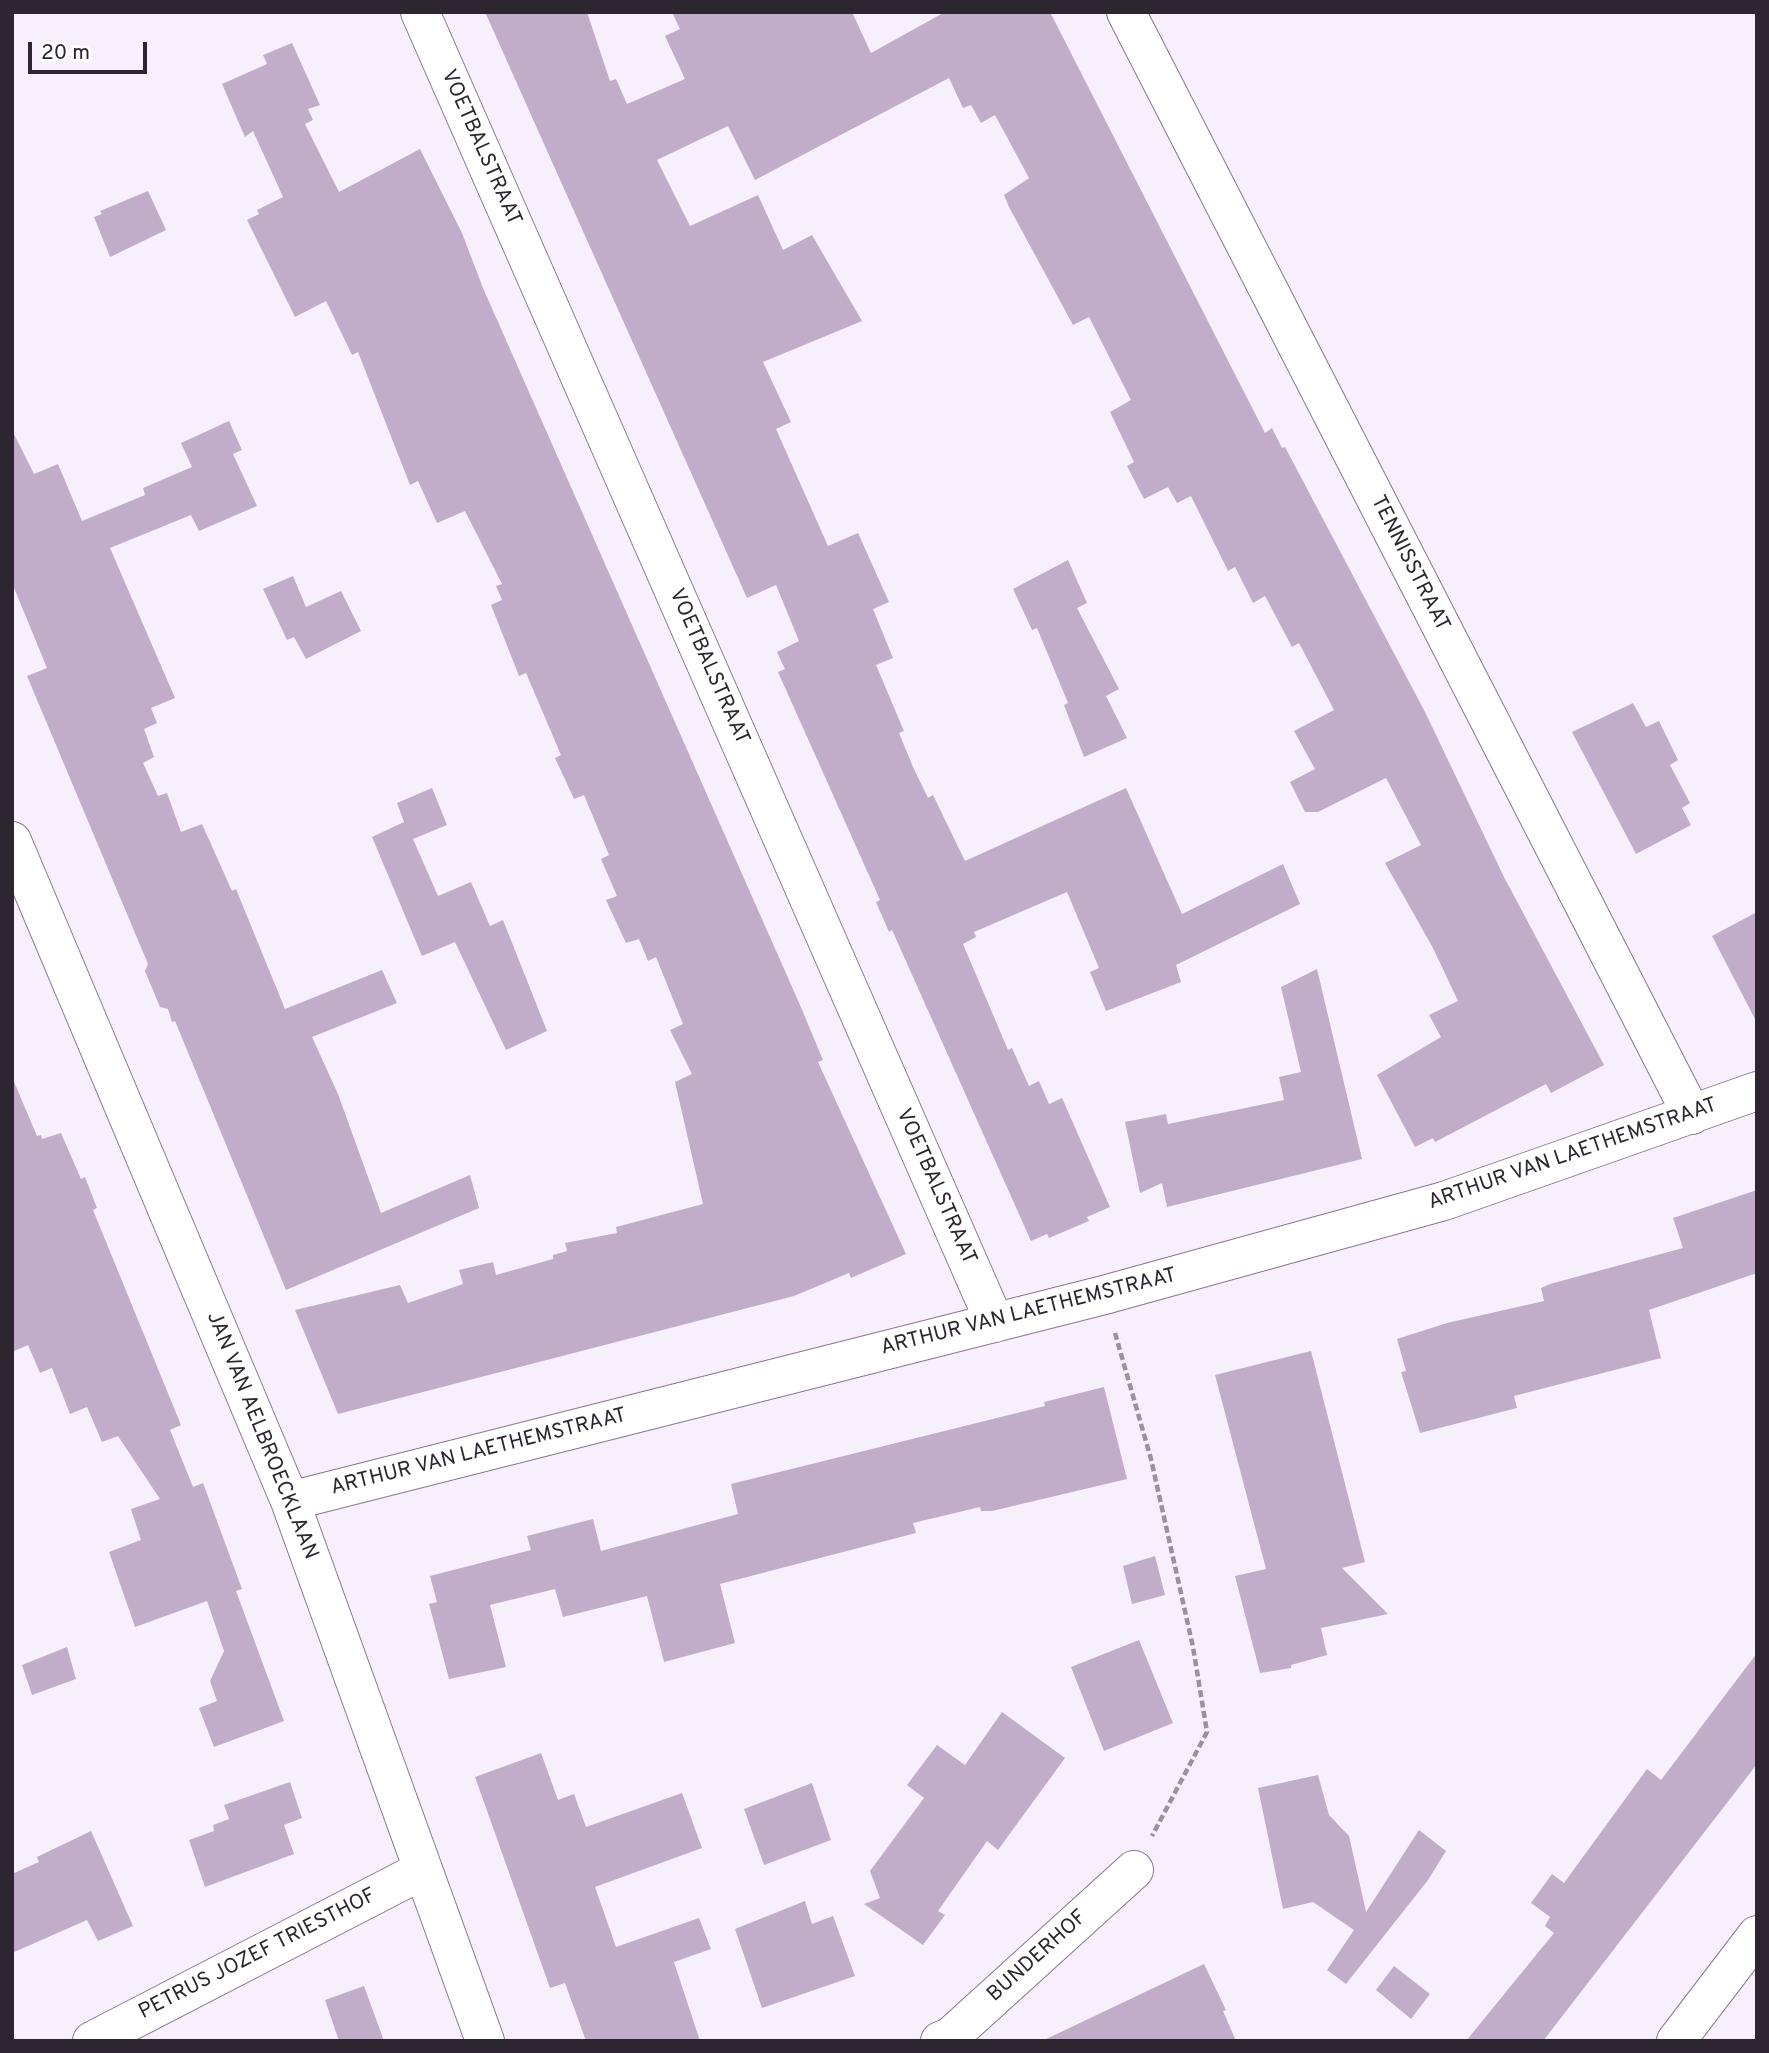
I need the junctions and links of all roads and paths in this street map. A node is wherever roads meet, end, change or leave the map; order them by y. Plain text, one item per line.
1 (420, 12) edge
2 (1126, 12) edge
3 (12, 841) edge
4 (1757, 1091) edge
5 (1692, 1115) junction
6 (1104, 1295) junction
7 (995, 1322) junction
8 (290, 1501) junction
9 (424, 1870) junction
10 (1134, 1870) joint
11 (1757, 1935) edge
12 (92, 2041) edge
13 (485, 2041) edge
14 (940, 2041) edge
15 (1676, 2041) edge

1 - 7 street, VOETBALSTRAAT
2 - 5 street, TENNISSTRAAT
3 - 8 street, JAN VAN AELBROECKLAAN
4 - 5 street, ARTHUR VAN LAETHEMSTRAAT
5 - 6 street, ARTHUR VAN LAETHEMSTRAAT
6 - 7 street, ARTHUR VAN LAETHEMSTRAAT
6 - 10 path
7 - 8 street, ARTHUR VAN LAETHEMSTRAAT
8 - 9 street, JAN VAN AELBROECKLAAN
9 - 12 street, PETRUS JOZEF TRIESTHOF
9 - 13 street, JAN VAN AELBROECKLAAN
10 - 14 street, BUNDERHOF
11 - 15 street

